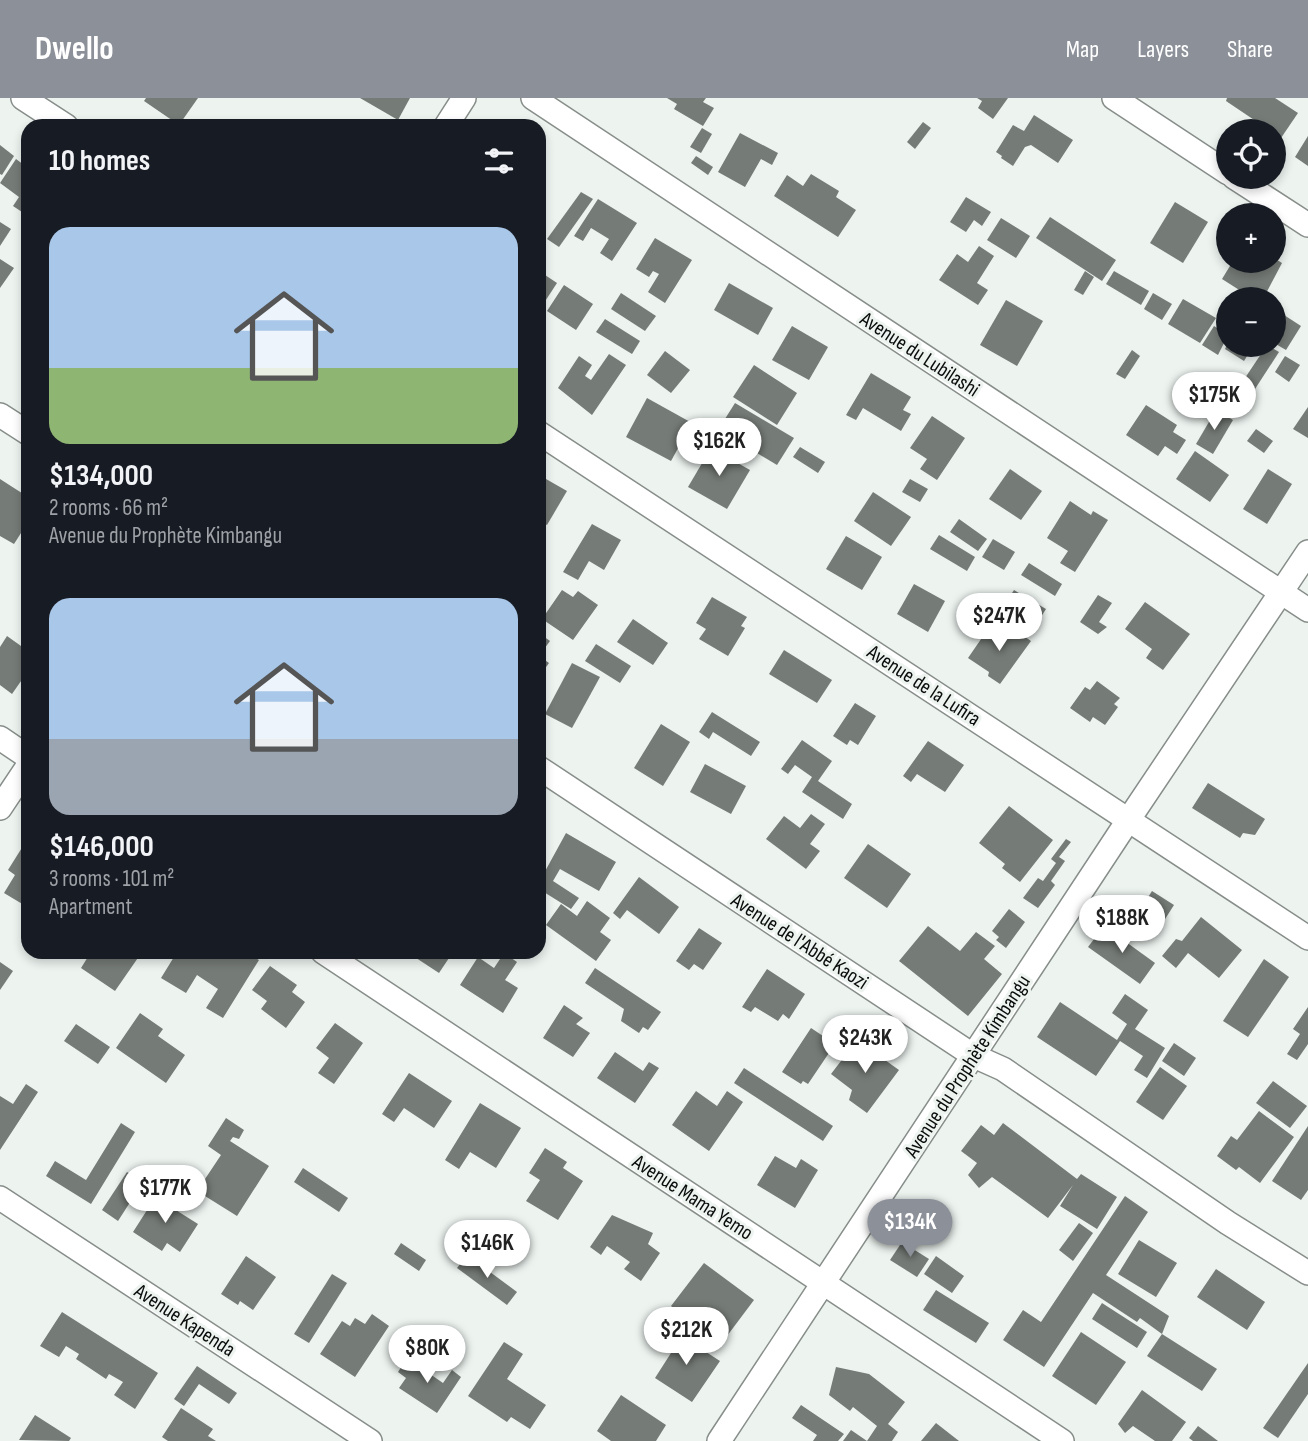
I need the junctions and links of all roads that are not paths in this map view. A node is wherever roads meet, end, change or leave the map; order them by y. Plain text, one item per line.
1 (23, 98) edge
2 (464, 98) edge
3 (533, 98) edge
4 (1114, 98) edge
5 (55, 119) edge
6 (450, 119) edge
7 (1216, 165) edge
8 (1252, 189) edge
9 (1308, 225) edge
10 (0, 415) edge
11 (21, 428) edge
12 (546, 438) edge
13 (1308, 552) edge
14 (1281, 593) junction
15 (1308, 610) edge
16 (0, 738) edge
17 (21, 752) edge
18 (546, 773) edge
19 (21, 776) edge
20 (0, 808) edge
21 (1129, 819) junction
22 (1308, 937) edge
23 (334, 959) edge
24 (974, 1056) junction
25 (0, 1198) edge
26 (1308, 1273) edge
27 (823, 1283) junction
28 (370, 1441) edge
29 (719, 1441) edge
30 (1062, 1441) edge

1 - 5 street
2 - 6 street
3 - 14 street, Avenue du Lubilashi
4 - 7 street
8 - 9 street
10 - 11 street
12 - 21 street, Avenue de la Lufira
13 - 14 street, Avenue du Prophète Kimbangu
14 - 15 street, Avenue du Lubilashi
14 - 21 street, Avenue du Prophète Kimbangu
16 - 17 street
18 - 24 street, Avenue de l'Abbé Kaozi
19 - 20 street
21 - 22 street, Avenue de la Lufira
21 - 24 street, Avenue du Prophète Kimbangu
23 - 27 street, Avenue Mama Yemo
24 - 26 street, Avenue de l'Abbé Kaozi
24 - 27 street, Avenue du Prophète Kimbangu
25 - 28 street, Avenue Kapenda
27 - 29 street, Avenue du Prophète Kimbangu
27 - 30 street, Avenue Mama Yemo

